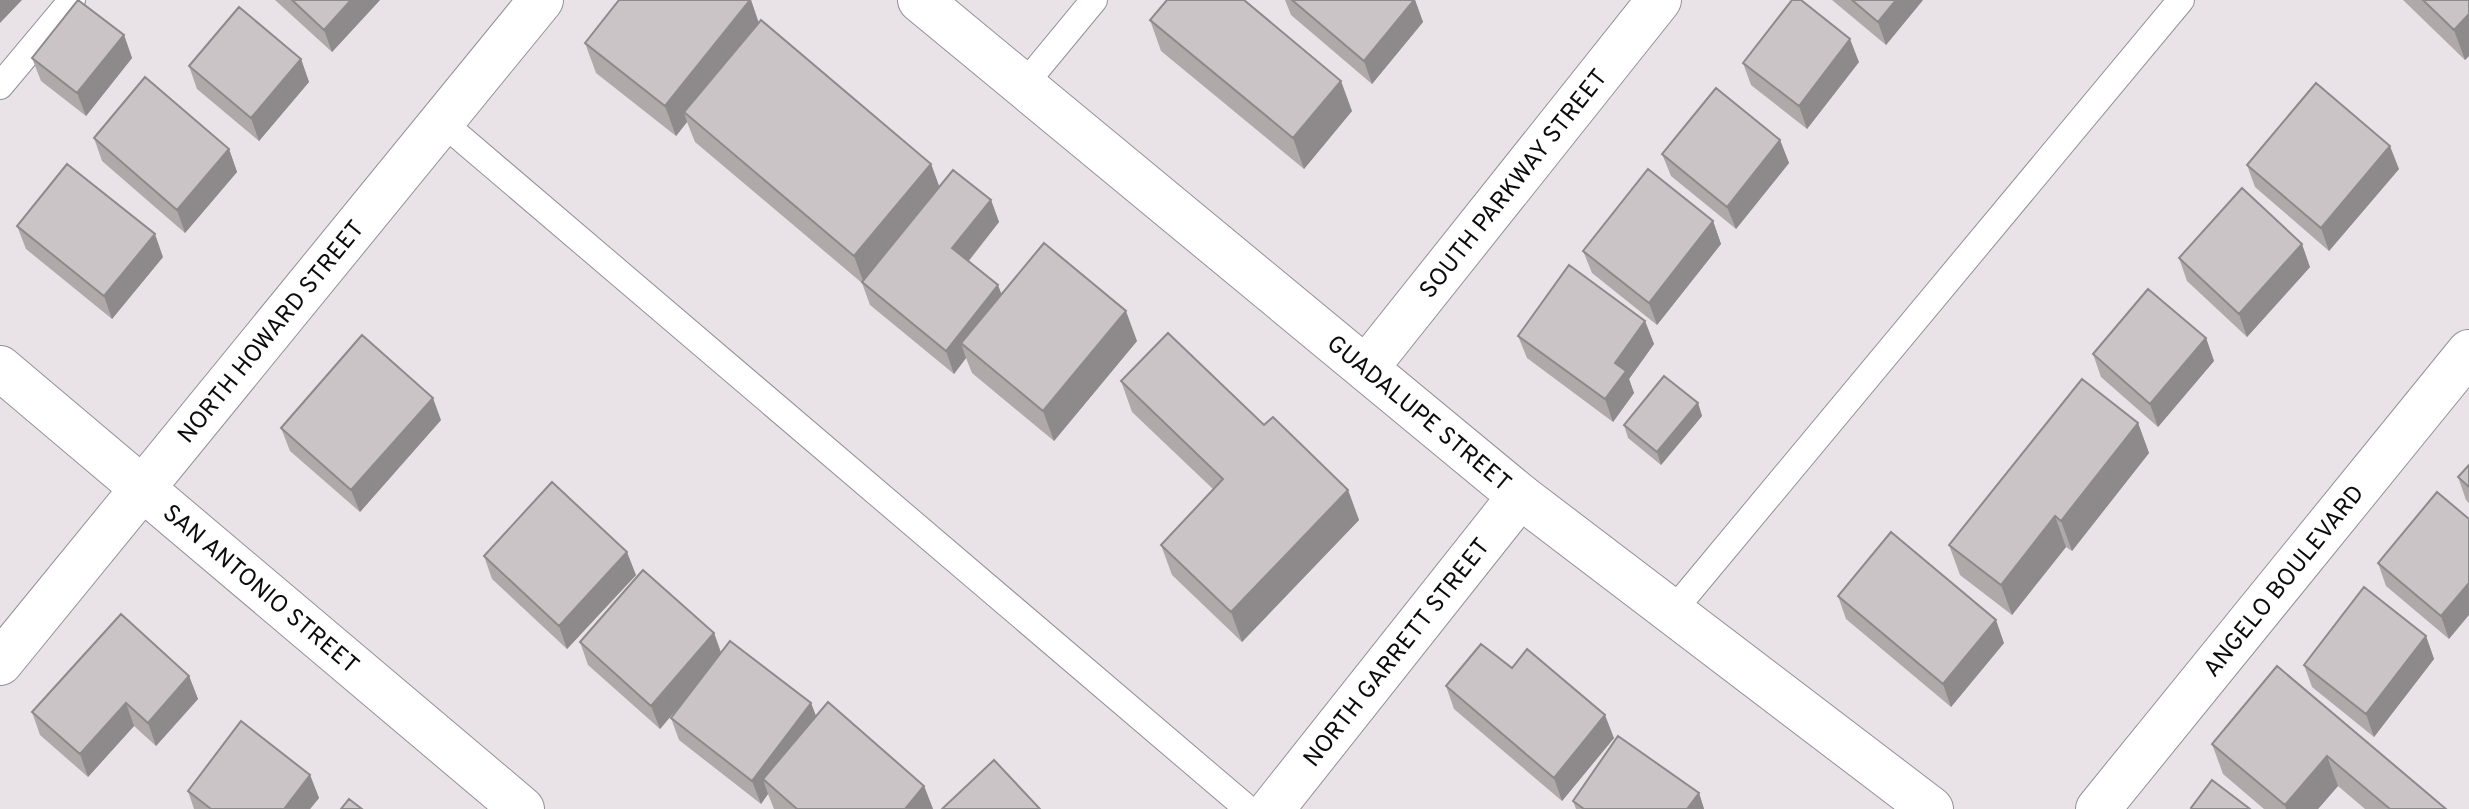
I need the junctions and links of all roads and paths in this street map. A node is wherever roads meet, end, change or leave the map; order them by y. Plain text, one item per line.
1 (72, 0) edge
2 (541, 0) edge
3 (920, 0) edge
4 (1094, 0) edge
5 (1659, 0) edge
6 (2181, 0) edge
7 (0, 86) edge
8 (1023, 86) junction
9 (442, 122) junction
10 (2469, 352) edge
11 (0, 368) edge
12 (1366, 368) junction
13 (144, 487) junction
14 (1520, 496) junction
15 (1672, 612) junction
16 (0, 663) edge
17 (522, 809) edge
18 (1248, 809) edge
19 (1272, 809) edge
20 (1931, 809) edge
21 (2098, 809) edge

1 - 7 lane
2 - 9 street, NORTH HOWARD STREET
3 - 8 street, GUADALUPE STREET
4 - 8 lane
5 - 12 street, SOUTH PARKWAY STREET
6 - 15 lane
8 - 12 street, GUADALUPE STREET
9 - 13 street, NORTH HOWARD STREET
9 - 18 lane
10 - 21 street, ANGELO BOULEVARD
11 - 13 street, SAN ANTONIO STREET
12 - 14 street, GUADALUPE STREET
13 - 16 street, NORTH HOWARD STREET
13 - 17 street, SAN ANTONIO STREET
14 - 15 street, GUADALUPE STREET
14 - 19 street, NORTH GARRETT STREET
15 - 20 street, GUADALUPE STREET

